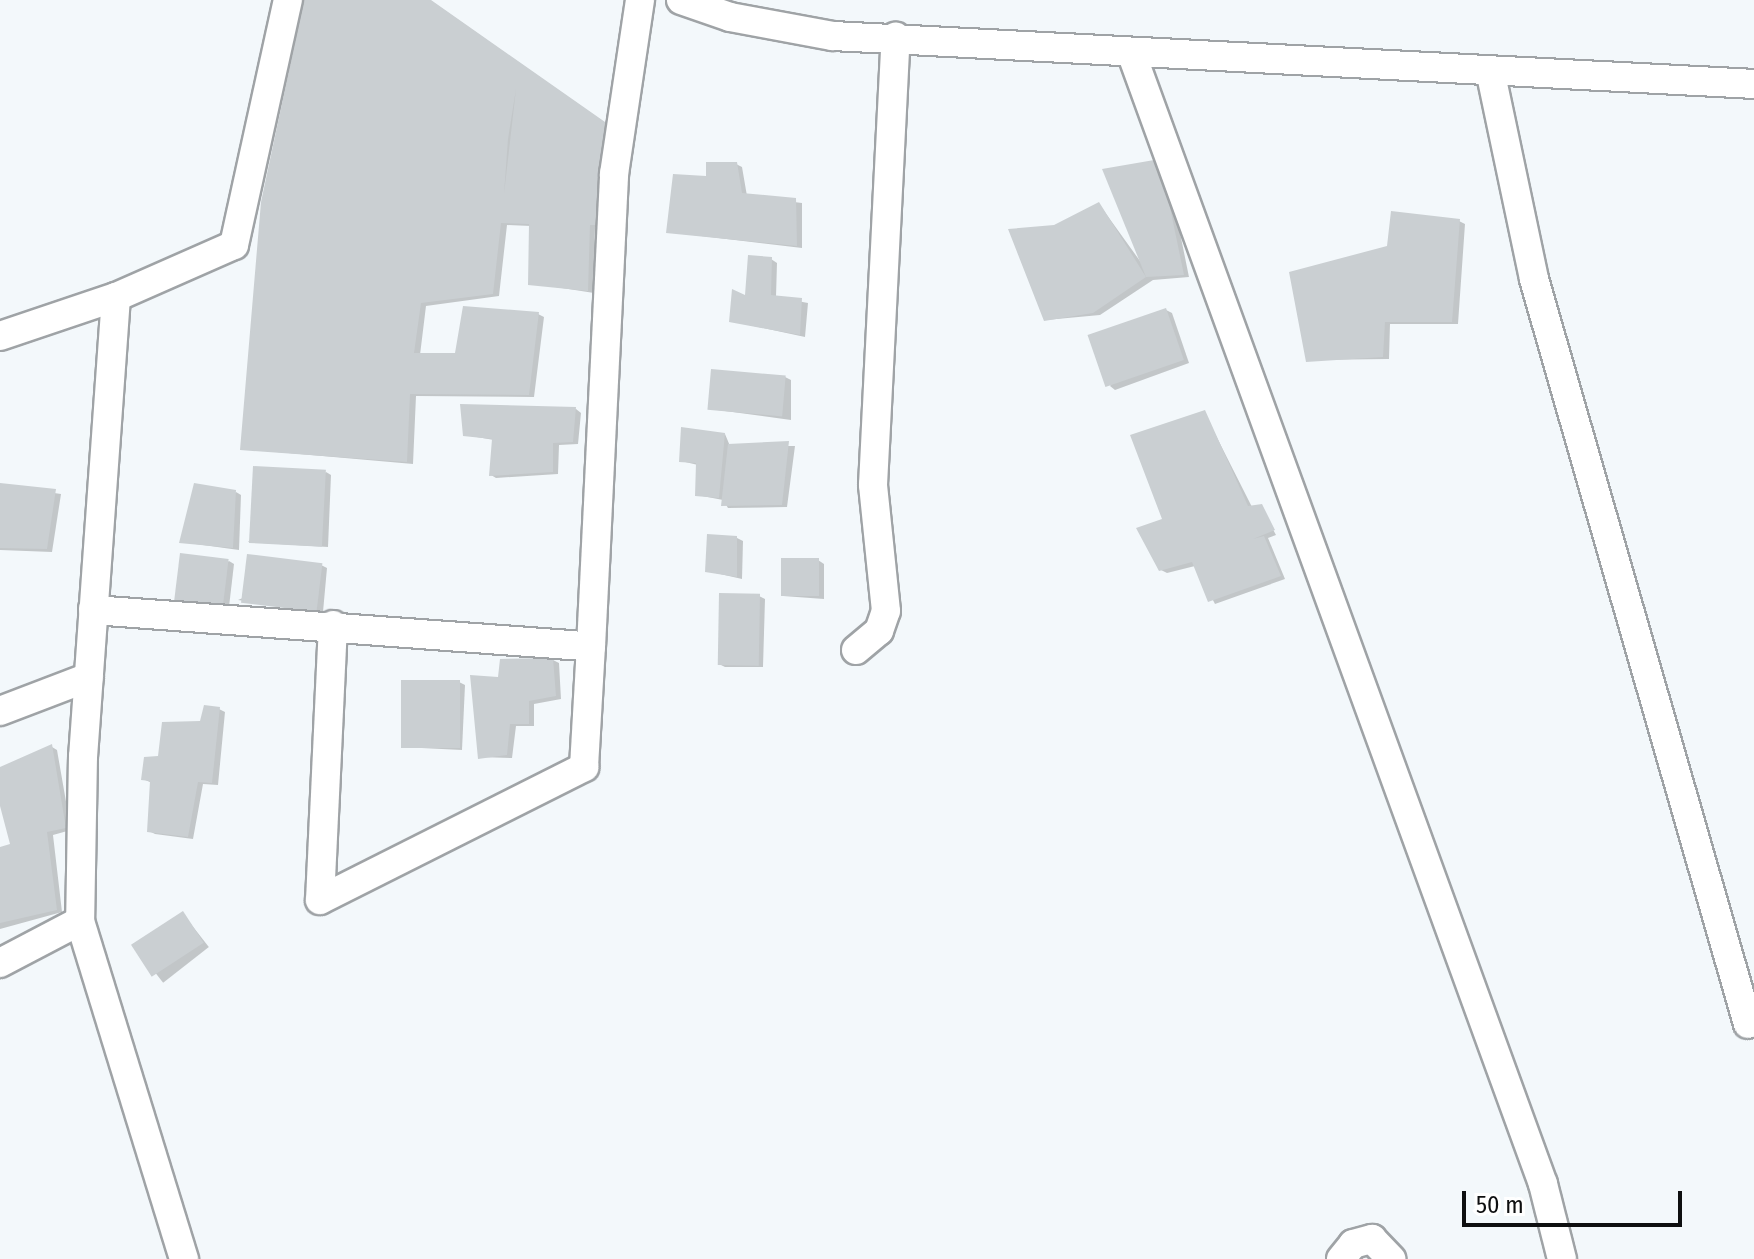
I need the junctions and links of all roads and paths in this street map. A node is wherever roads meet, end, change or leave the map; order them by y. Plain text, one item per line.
1 (288, 0) edge
2 (640, 0) edge
3 (681, 0) edge
4 (896, 37) junction
5 (1131, 52) junction
6 (1490, 70) junction
7 (1754, 84) edge
8 (116, 297) junction
9 (0, 336) edge
10 (93, 610) junction
11 (333, 625) junction
12 (591, 647) junction
13 (856, 650) dead end
14 (89, 677) junction
15 (0, 711) edge
16 (80, 921) junction
17 (0, 963) edge
18 (1748, 1024) dead end
19 (184, 1259) edge
20 (1341, 1259) edge
21 (1391, 1259) edge
22 (1562, 1259) edge

1 - 8 street
2 - 12 street
3 - 4 street
4 - 5 street
4 - 13 street
5 - 6 street
5 - 22 street
6 - 7 street
6 - 18 street
8 - 9 street
8 - 10 street
10 - 11 street
10 - 14 street
11 - 12 street
11 - 12 street
14 - 15 street
14 - 16 street
16 - 17 street
16 - 19 street
20 - 21 street

